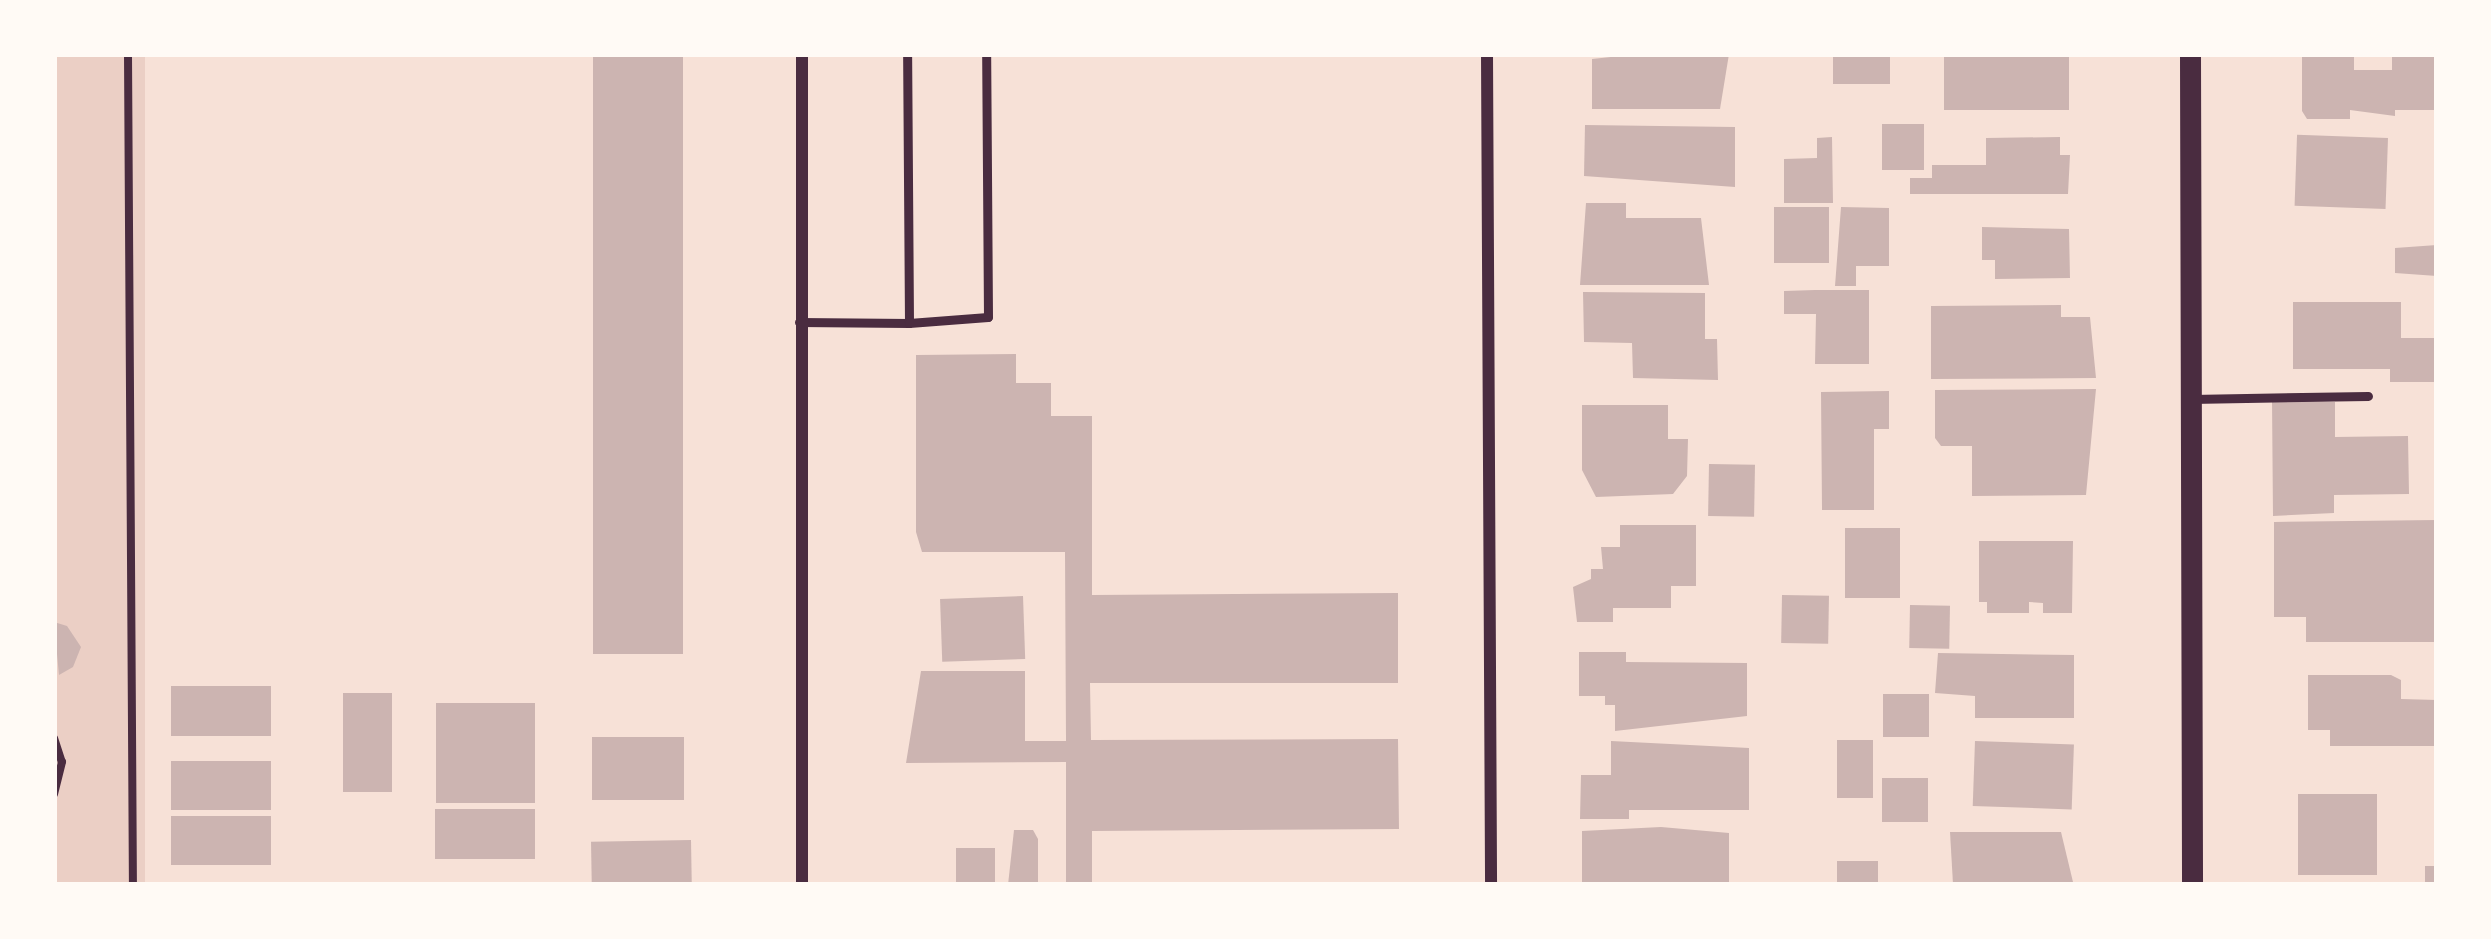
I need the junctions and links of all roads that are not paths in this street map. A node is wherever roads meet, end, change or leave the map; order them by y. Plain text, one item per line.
1 (802, 54) edge
2 (907, 54) edge
3 (986, 54) edge
4 (1487, 54) edge
5 (2190, 54) edge
6 (799, 322) junction
7 (909, 323) junction
8 (2368, 396) dead end
9 (2191, 399) junction
10 (802, 885) edge
11 (1491, 885) edge
12 (2192, 885) edge

1 - 6 street
2 - 7 lane
3 - 7 lane
4 - 11 street
5 - 9 street
6 - 7 lane
6 - 10 street
8 - 9 lane
9 - 12 street

